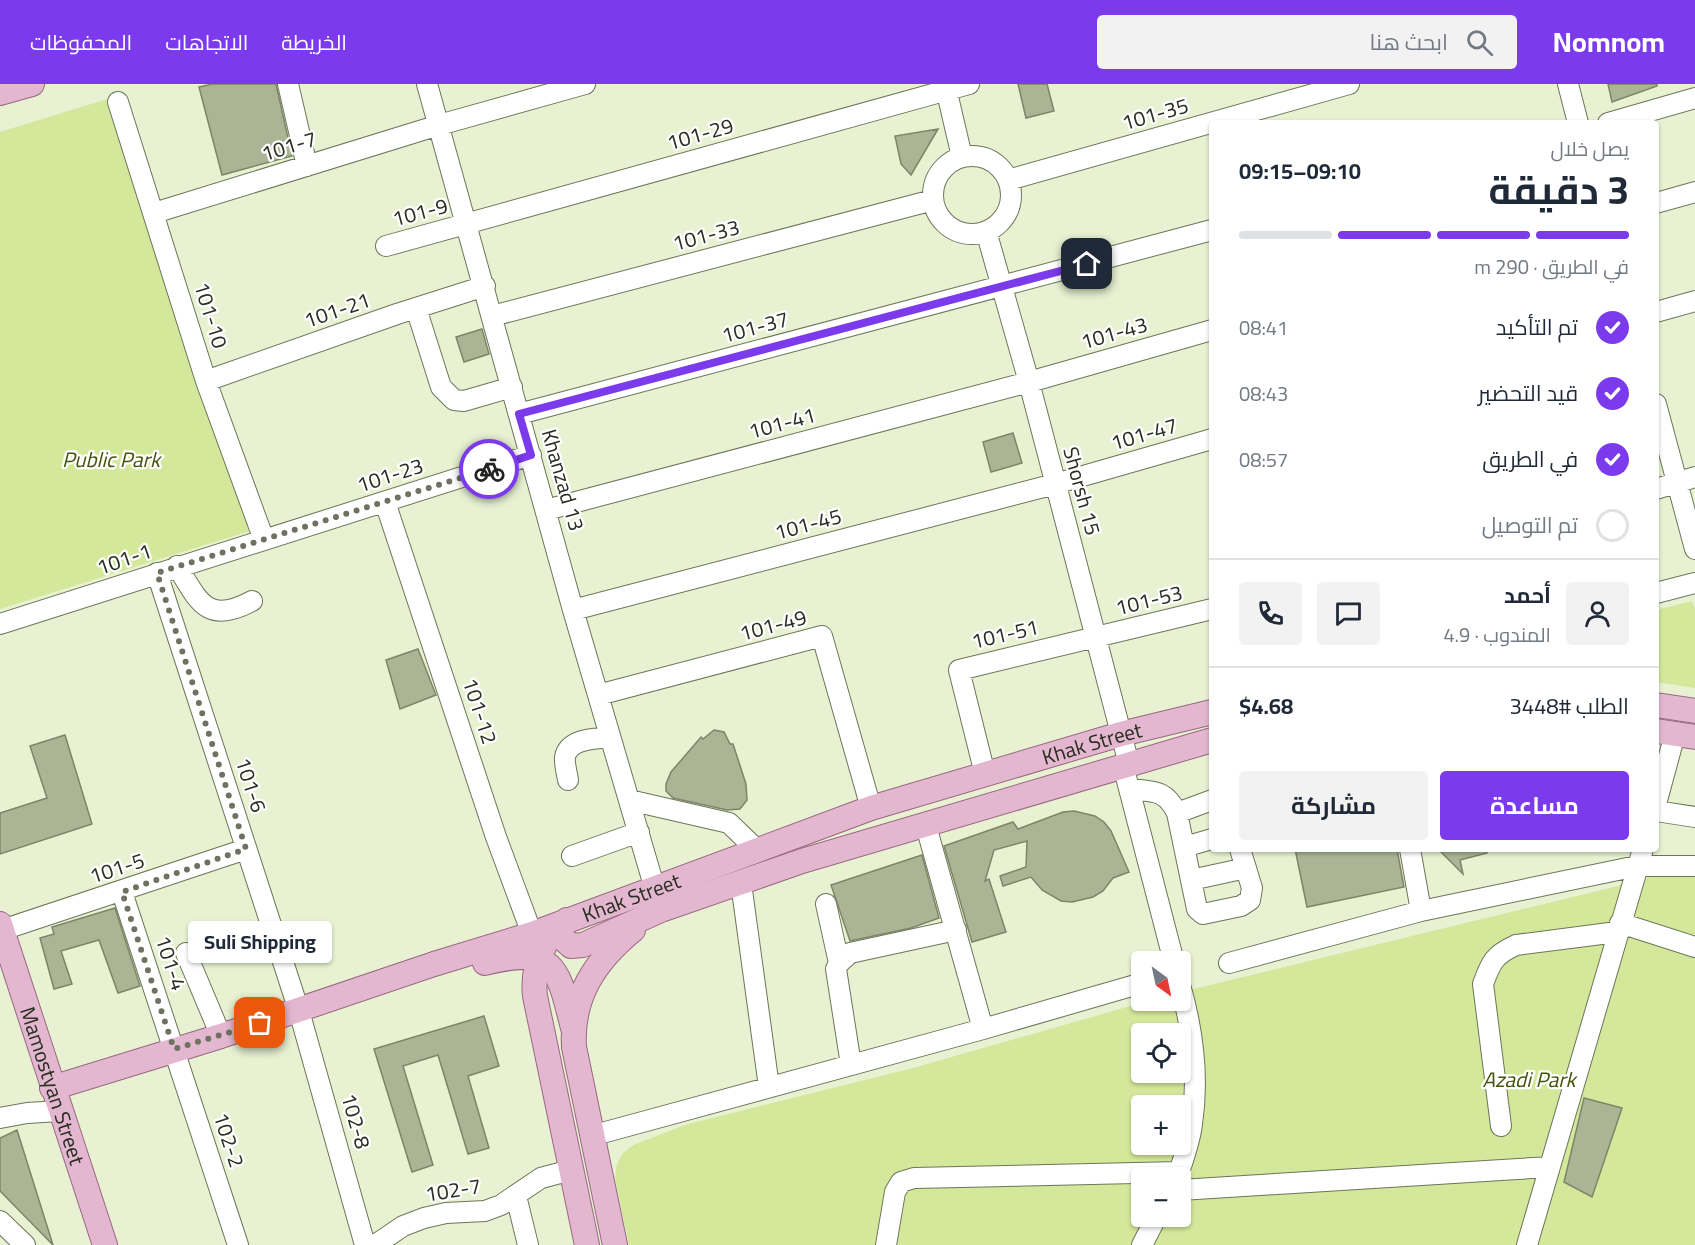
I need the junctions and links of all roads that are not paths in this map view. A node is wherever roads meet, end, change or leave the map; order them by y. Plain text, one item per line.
1 (32, 84) edge
2 (288, 84) edge
3 (427, 84) edge
4 (585, 84) edge
5 (969, 84) edge
6 (1349, 84) edge
7 (1568, 84) edge
8 (946, 87) edge
9 (0, 93) edge
10 (1695, 98) edge
11 (118, 102) dead end
12 (1221, 120) edge
13 (1577, 120) edge
14 (1618, 120) edge
15 (1209, 123) edge
16 (439, 125) junction
17 (962, 157) junction
18 (307, 166) junction
19 (1008, 180) junction
20 (1695, 192) edge
21 (933, 201) junction
22 (1659, 202) edge
23 (154, 213) junction
24 (467, 224) junction
25 (986, 231) junction
26 (1209, 231) edge
27 (386, 246) dead end
28 (484, 286) junction
29 (1003, 287) junction
30 (1695, 301) edge
31 (416, 308) junction
32 (1659, 311) edge
33 (492, 316) junction
34 (1209, 331) edge
35 (206, 381) junction
36 (1029, 382) junction
37 (512, 387) junction
38 (1659, 412) edge
39 (519, 414) junction
40 (1209, 440) edge
41 (531, 455) junction
42 (1686, 480) edge
43 (1055, 484) junction
44 (1659, 488) edge
45 (385, 502) junction
46 (546, 510) junction
47 (264, 540) junction
48 (1695, 549) edge
49 (177, 566) junction
50 (157, 573) junction
51 (1695, 583) edge
52 (1659, 592) edge
53 (252, 601) dead end
54 (573, 610) junction
55 (1209, 610) edge
56 (0, 624) edge
57 (1096, 637) junction
58 (598, 695) junction
59 (1659, 705) edge
60 (1695, 711) edge
61 (1209, 713) edge
62 (1121, 734) junction
63 (1675, 734) edge
64 (610, 737) junction
65 (1209, 741) edge
66 (1126, 765) junction
67 (985, 774) junction
68 (568, 780) dead end
69 (1130, 789) junction
70 (1659, 793) edge
71 (629, 800) junction
72 (1209, 801) edge
73 (871, 808) junction
74 (1659, 811) edge
75 (1177, 813) junction
76 (1695, 817) edge
77 (927, 826) junction
78 (639, 832) junction
79 (1209, 840) edge
80 (1184, 847) junction
81 (246, 849) junction
82 (756, 849) junction
83 (1411, 852) edge
84 (572, 856) dead end
85 (1243, 858) edge
86 (1640, 858) edge
87 (1695, 866) edge
88 (1191, 880) junction
89 (741, 883) junction
90 (122, 892) junction
91 (658, 900) junction
92 (826, 904) dead end
93 (1421, 911) junction
94 (567, 920) junction
95 (1, 927) edge
96 (1619, 927) junction
97 (956, 930) junction
98 (532, 934) junction
99 (1695, 947) edge
100 (1171, 951) edge
101 (186, 953) dead end
102 (538, 959) junction
103 (839, 963) junction
104 (1229, 963) dead end
105 (1131, 986) edge
106 (1188, 1011) edge
107 (300, 1017) junction
108 (573, 1028) junction
109 (983, 1029) junction
110 (221, 1036) junction
111 (176, 1056) junction
112 (851, 1065) junction
113 (769, 1087) junction
114 (56, 1101) junction
115 (0, 1118) edge
116 (1501, 1126) dead end
117 (591, 1137) junction
118 (1182, 1167) edge
119 (1550, 1167) junction
120 (571, 1170) junction
121 (1131, 1180) edge
122 (1191, 1180) edge
123 (516, 1196) junction
124 (0, 1221) edge
125 (1151, 1227) edge
126 (25, 1245) edge
127 (105, 1245) edge
128 (238, 1245) edge
129 (365, 1245) edge
130 (375, 1245) edge
131 (528, 1245) edge
132 (587, 1245) edge
133 (615, 1245) edge
134 (886, 1245) edge
135 (1142, 1245) edge
136 (1527, 1245) edge

1 - 9 main road
2 - 18 street
3 - 16 street, Khanzad 13
4 - 16 street, 101-7
5 - 8 street, 101-29
6 - 12 street, 101-35
7 - 13 street
8 - 17 street
8 - 24 street, 101-29
10 - 14 street
11 - 23 street, 101-10
15 - 19 street, 101-35
16 - 18 street, 101-7
16 - 24 street, Khanzad 13
17 - 19 street
17 - 21 street
18 - 23 street, 101-7
19 - 25 street
20 - 22 street
21 - 25 street
21 - 33 street, 101-33
23 - 35 street, 101-10
24 - 27 street, 101-9
24 - 28 street, Khanzad 13
25 - 29 street, Shorsh 15
26 - 29 street, 101-37
28 - 31 street, 101-21
28 - 33 street, Khanzad 13
29 - 36 street, Shorsh 15
29 - 39 street, 101-37
30 - 32 street
31 - 35 street, 101-21
31 - 37 street
33 - 37 street, Khanzad 13
34 - 36 street, 101-43
35 - 47 street, 101-10
36 - 43 street, Shorsh 15
36 - 46 street, 101-41
37 - 39 street, Khanzad 13
38 - 42 street
39 - 41 street, Khanzad 13
40 - 43 street, 101-47
41 - 45 street, 101-23
41 - 46 street, Khanzad 13
42 - 44 street
42 - 48 street
43 - 54 street, 101-45
43 - 57 street, Shorsh 15
45 - 47 street, 101-23
45 - 98 street, 101-12
46 - 54 street, Khanzad 13
47 - 49 street, 101-1
49 - 50 street, 101-1
49 - 53 street
50 - 56 street, 101-1
50 - 81 street, 101-6
51 - 52 street
54 - 58 street, Khanzad 13
55 - 57 street, 101-53
57 - 62 street, Shorsh 15
57 - 67 street, 101-51
58 - 64 street, Khanzad 13
58 - 73 street, 101-49
59 - 60 main road
61 - 62 main road, Khak Street
62 - 66 street, Shorsh 15
62 - 67 main road, Khak Street
63 - 70 street
64 - 68 street
64 - 71 street, Khanzad 13
65 - 66 main road
66 - 69 street, Shorsh 15
66 - 77 main road
67 - 73 main road, Khak Street
69 - 75 street
69 - 100 street, Shorsh 15
71 - 78 street, Khanzad 13
71 - 82 street
72 - 75 street
73 - 82 main road, Khak Street
74 - 76 street
75 - 80 street
77 - 89 main road
77 - 97 street
78 - 84 street
78 - 91 street, Khanzad 13
79 - 80 street
80 - 88 street
81 - 90 street, 101-5
81 - 107 street, 101-6
82 - 91 main road, Khak Street
83 - 93 street
85 - 88 street
85 - 88 street
86 - 87 street
86 - 93 street
86 - 96 street
89 - 91 main road
89 - 113 street
90 - 95 street, 101-5
90 - 111 street, 101-4
91 - 94 main road
91 - 108 main road
92 - 103 street
93 - 104 street
94 - 98 main road, Khak Street
94 - 102 main road
95 - 114 main road, Mamostyan Street
96 - 99 street
96 - 116 street
96 - 119 street
97 - 103 street
97 - 109 street
98 - 107 main road, Khak Street
101 - 110 street
102 - 107 main road
102 - 108 main road
102 - 120 main road
103 - 112 street
105 - 109 street
106 - 118 street
107 - 110 main road, Khak Street
107 - 111 main road
107 - 129 street, 102-8
108 - 117 main road
109 - 112 street
110 - 111 main road, Khak Street
111 - 114 main road, Khak Street
111 - 128 street, 102-2
112 - 113 street
113 - 117 street
114 - 115 street
114 - 127 main road, Mamostyan Street
117 - 133 main road
119 - 122 street
119 - 136 street
120 - 123 street, 102-7
120 - 132 main road
121 - 134 street
123 - 130 street, 102-7
123 - 131 street
124 - 126 street
125 - 135 street

